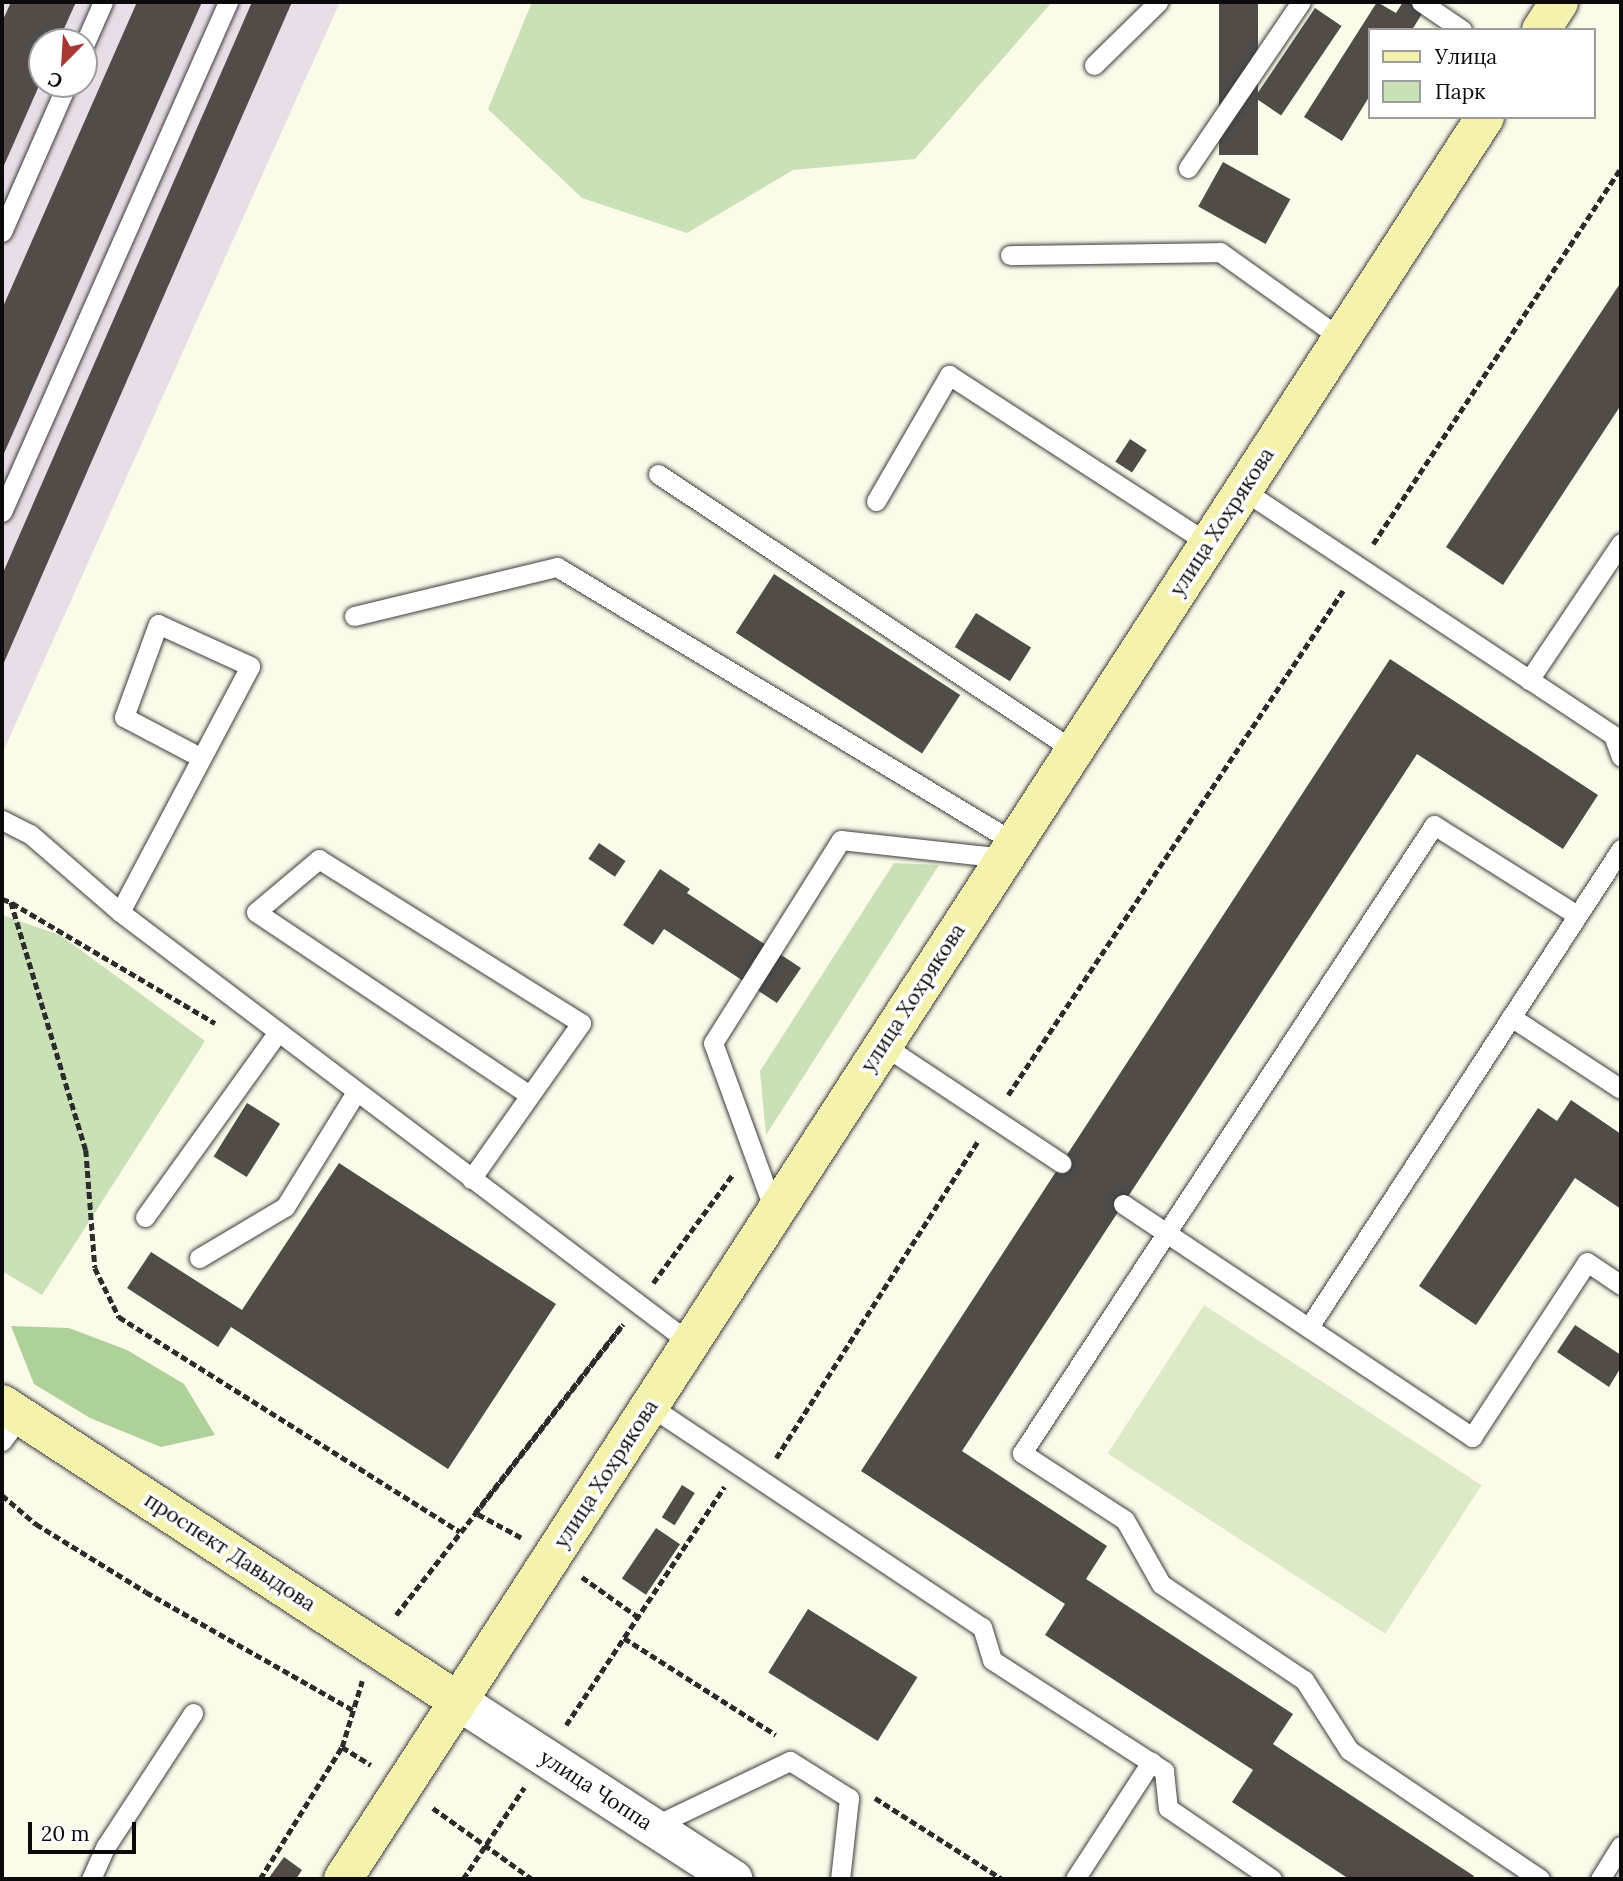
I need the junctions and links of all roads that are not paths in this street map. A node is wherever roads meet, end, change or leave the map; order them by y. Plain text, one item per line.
1 (103, 2) edge
2 (228, 2) edge
3 (1158, 2) edge
4 (1301, 2) edge
5 (1421, 2) edge
6 (1559, 2) edge
7 (92, 28) edge
8 (1459, 28) edge
9 (1542, 28) edge
10 (1094, 65) dead end
11 (61, 98) edge
12 (1484, 119) edge
13 (1188, 168) dead end
14 (2, 232) edge
15 (1010, 255) dead end
16 (1342, 339) junction
17 (658, 474) dead end
18 (1243, 490) junction
19 (876, 501) dead end
20 (2, 512) edge
21 (1208, 543) junction
22 (1621, 543) edge
23 (354, 615) dead end
24 (1529, 680) junction
25 (1617, 729) edge
26 (1074, 750) junction
27 (200, 757) junction
28 (1621, 757) edge
29 (2, 820) edge
30 (30, 834) junction
31 (2, 835) edge
32 (1621, 849) edge
33 (1009, 850) junction
34 (120, 912) junction
35 (1577, 915) junction
36 (1511, 1017) junction
37 (278, 1032) junction
38 (883, 1045) junction
39 (1621, 1089) edge
40 (356, 1091) junction
41 (528, 1094) junction
42 (1061, 1163) dead end
43 (471, 1178) junction
44 (1123, 1204) dead end
45 (775, 1213) junction
46 (145, 1217) dead end
47 (1167, 1233) junction
48 (199, 1258) dead end
49 (1621, 1285) edge
50 (1309, 1327) junction
51 (690, 1343) junction
52 (650, 1406) junction
53 (8, 1420) edge
54 (458, 1701) junction
55 (193, 1713) dead end
56 (1151, 1762) junction
57 (652, 1827) junction
58 (1621, 1846) edge
59 (91, 1879) edge
60 (343, 1879) edge
61 (733, 1879) edge
62 (840, 1879) edge
63 (1075, 1879) edge
64 (1272, 1879) edge
65 (1540, 1879) edge
66 (1600, 1879) edge

1 - 7 lane
2 - 20 lane
3 - 10 lane
4 - 13 lane
5 - 8 lane
6 - 9 main road
11 - 14 lane
12 - 16 main road, улица Хохрякова
15 - 16 lane
16 - 18 main road, улица Хохрякова
17 - 26 lane
18 - 21 main road, улица Хохрякова
18 - 24 lane
19 - 21 lane
21 - 26 main road, улица Хохрякова
22 - 24 lane
23 - 33 lane
24 - 25 lane
25 - 28 lane
26 - 33 main road, улица Хохрякова
27 - 27 lane
27 - 34 lane
29 - 30 lane
30 - 31 lane
30 - 34 lane
32 - 35 lane
33 - 38 main road, улица Хохрякова
33 - 45 lane
34 - 37 lane
35 - 36 lane
35 - 47 lane
36 - 39 lane
36 - 50 lane
37 - 40 lane
37 - 46 lane
38 - 42 lane
38 - 45 main road, улица Хохрякова
40 - 43 lane
40 - 48 lane
41 - 41 lane
41 - 43 lane
43 - 51 lane
44 - 47 lane
45 - 51 main road, улица Хохрякова
47 - 50 lane
47 - 65 lane
49 - 50 lane
51 - 52 main road, улица Хохрякова
52 - 54 main road, улица Хохрякова
52 - 56 lane
53 - 54 main road, проспект Давыдова
54 - 57 street, улица Чоппа
54 - 60 main road, улица Хохрякова
55 - 59 lane
56 - 63 lane
56 - 64 lane
57 - 61 street, улица Чоппа
57 - 62 lane
58 - 66 lane

